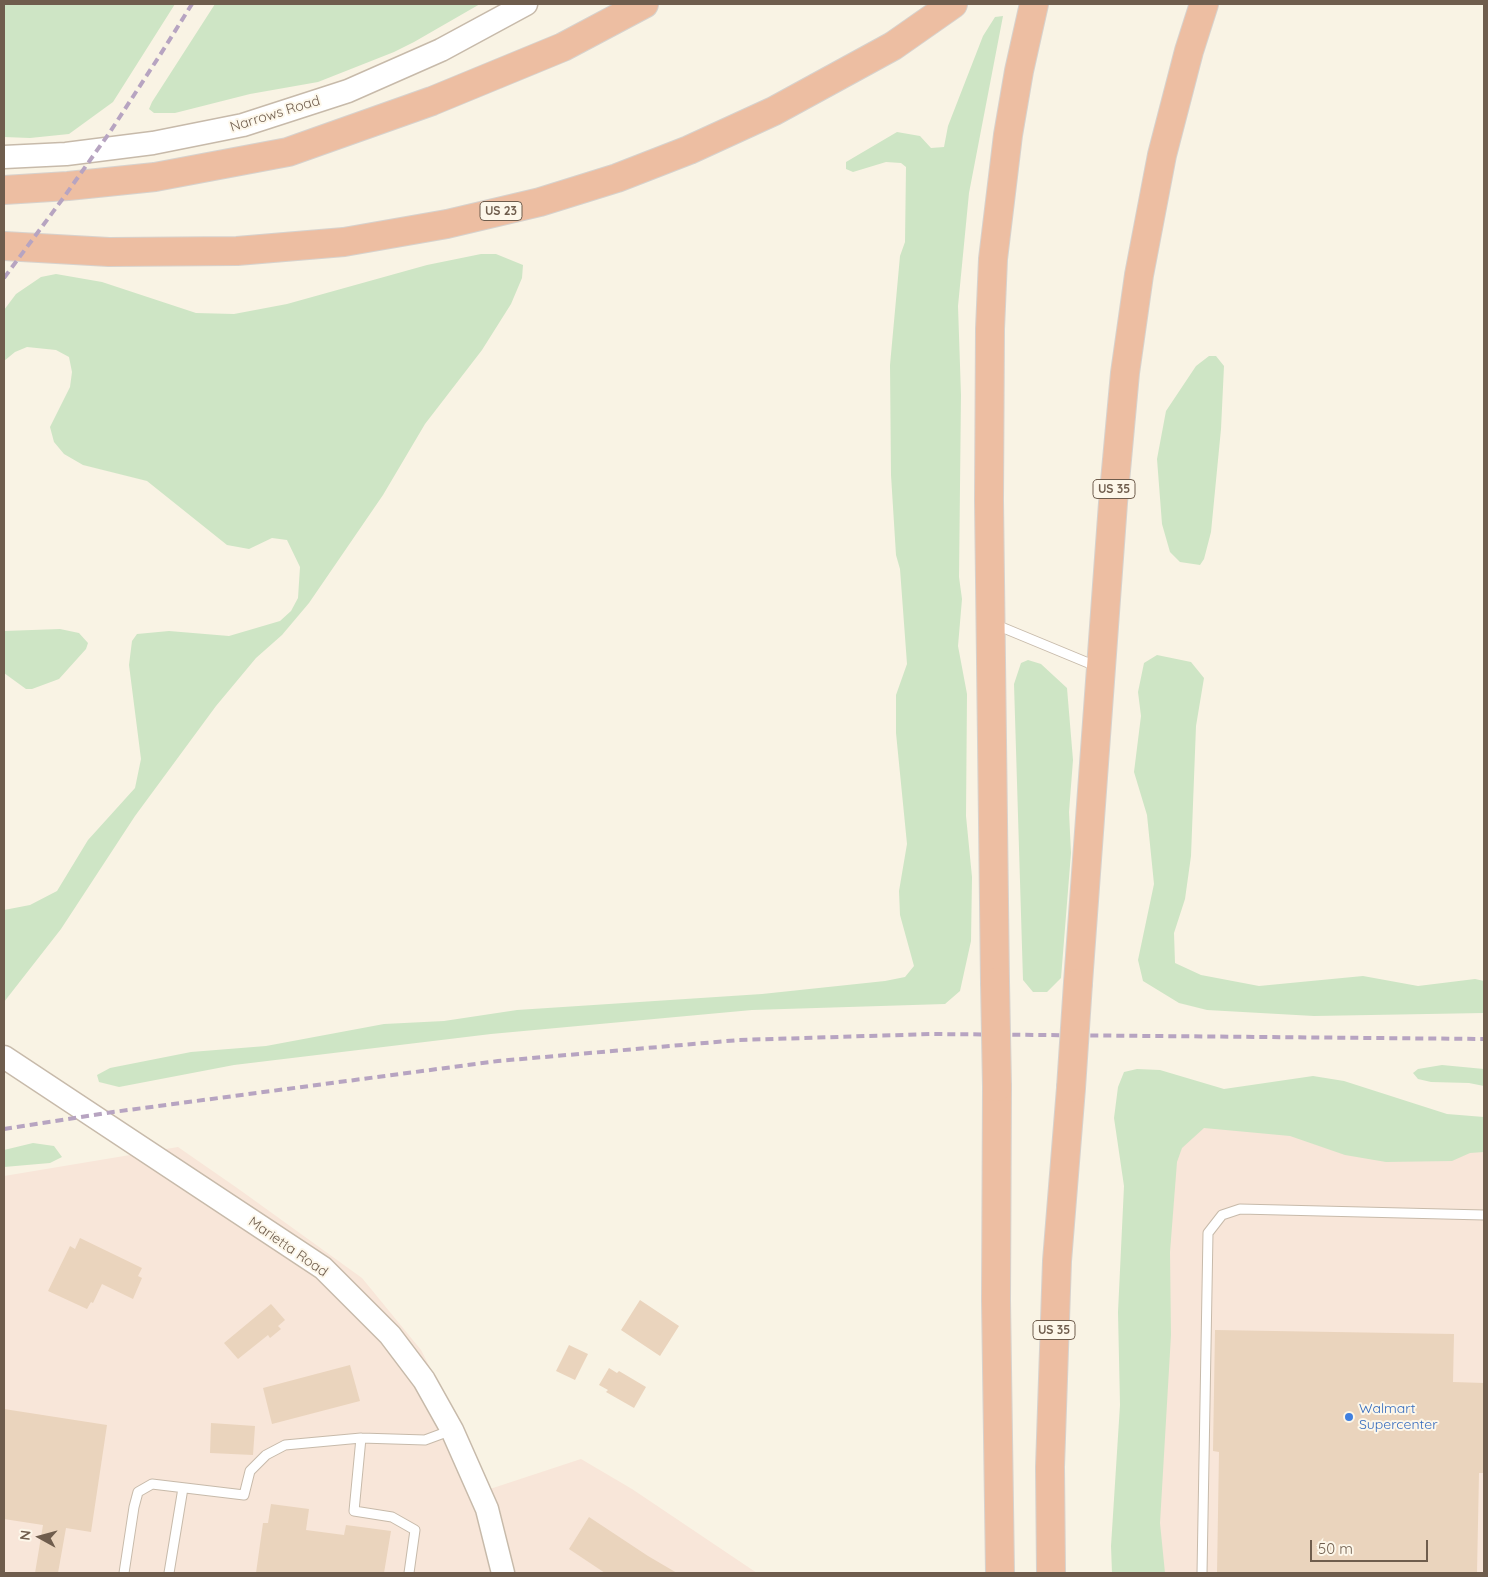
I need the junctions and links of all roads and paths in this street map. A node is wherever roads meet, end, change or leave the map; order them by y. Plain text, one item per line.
1 (526, 4) edge
2 (644, 4) edge
3 (953, 4) edge
4 (1204, 4) edge
5 (1032, 12) edge
6 (4, 157) edge
7 (4, 190) edge
8 (4, 246) edge
9 (991, 623) junction
10 (1100, 668) junction
11 (4, 1057) edge
12 (1484, 1215) edge
13 (452, 1430) junction
14 (361, 1438) junction
15 (183, 1488) junction
16 (998, 1523) junction
17 (124, 1573) edge
18 (169, 1573) edge
19 (409, 1573) edge
20 (503, 1573) edge
21 (992, 1573) edge
22 (1000, 1573) edge
23 (1051, 1573) edge
24 (1202, 1573) edge

1 - 6 street, Narrows Road
2 - 7 highway
3 - 8 highway, US 23
4 - 10 highway, US 35
5 - 9 highway
9 - 10 lane
9 - 16 highway, bridge
10 - 23 highway, US 35, bridge
11 - 13 street, Marietta Road
12 - 24 lane
13 - 14 lane
13 - 20 street, Marietta Road
14 - 15 lane
14 - 19 lane
15 - 17 lane
15 - 18 lane
16 - 21 highway
16 - 22 highway

